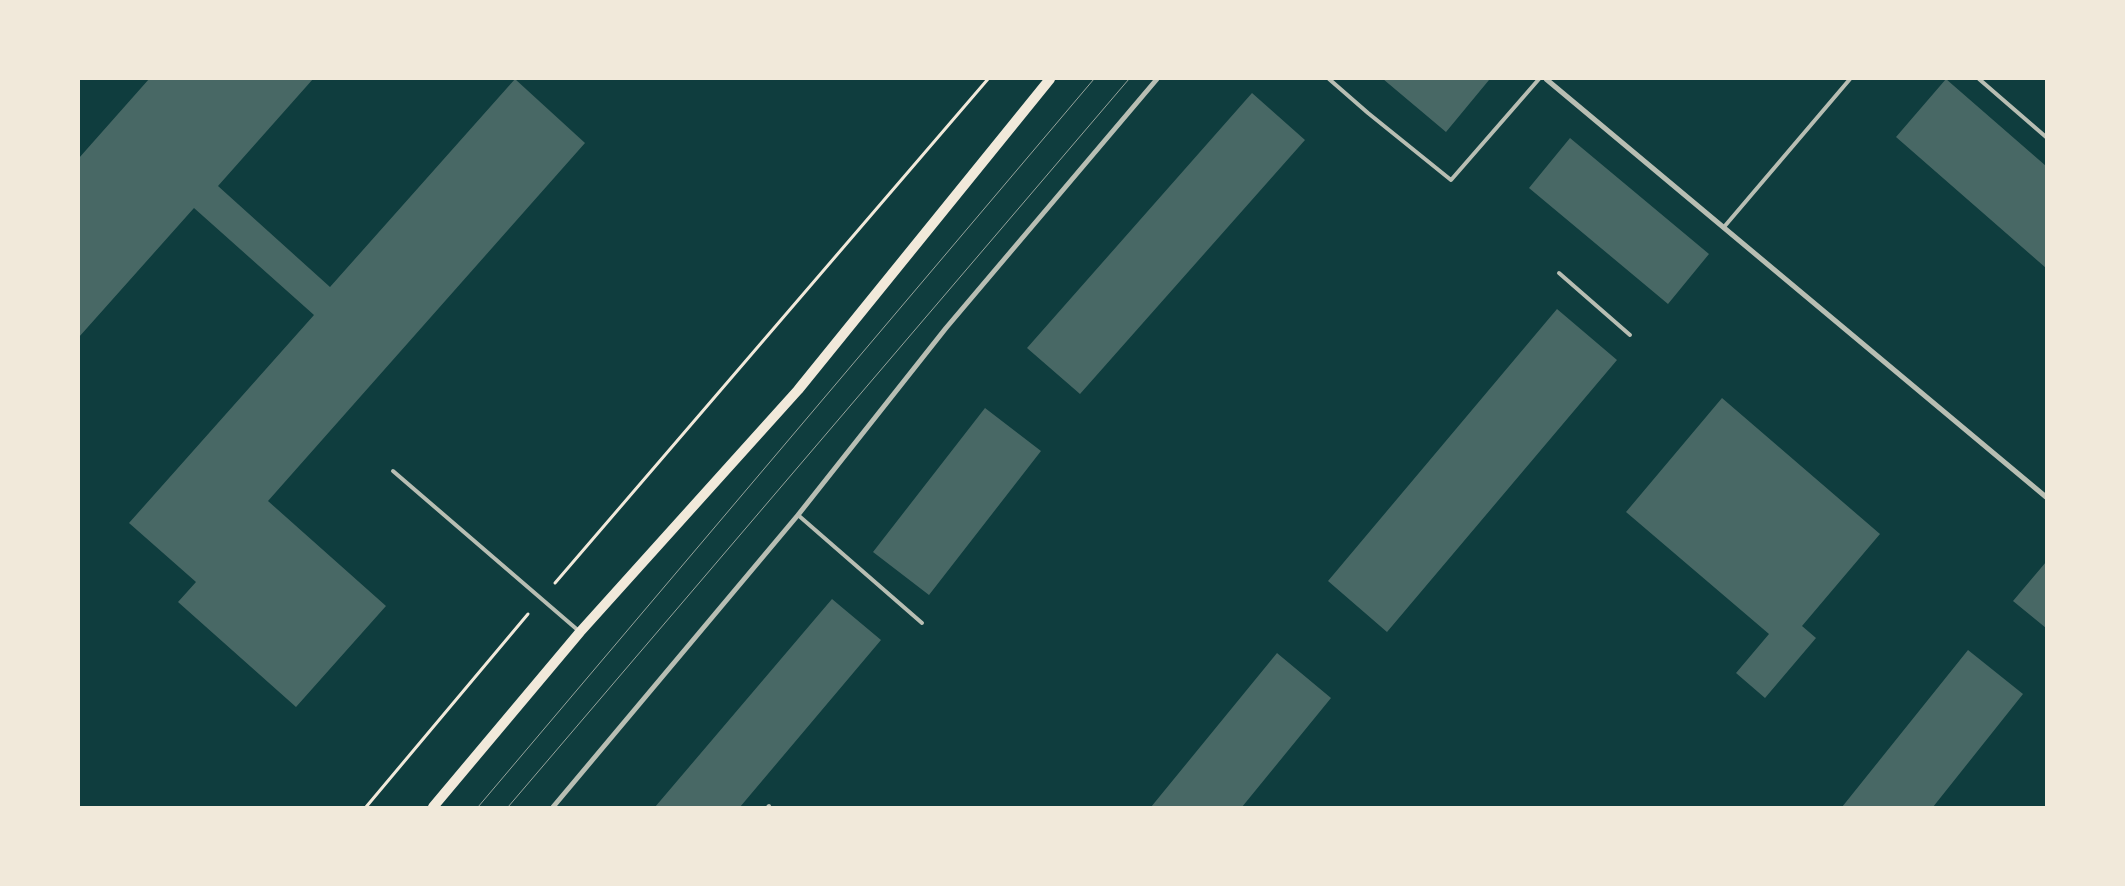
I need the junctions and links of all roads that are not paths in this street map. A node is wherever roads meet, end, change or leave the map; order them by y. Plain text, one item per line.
1 (1050, 79) edge
2 (1157, 79) edge
3 (1329, 79) edge
4 (1539, 79) edge
5 (1546, 79) edge
6 (1850, 79) edge
7 (1979, 79) edge
8 (2046, 137) edge
9 (1724, 227) junction
10 (1559, 273) dead end
11 (1630, 335) dead end
12 (394, 471) dead end
13 (2046, 497) edge
14 (798, 515) junction
15 (922, 622) dead end
16 (580, 632) junction
17 (433, 807) edge
18 (553, 807) edge

1 - 16 main road
2 - 14 street
3 - 4 lane
5 - 9 street
6 - 9 lane
7 - 8 lane
9 - 13 street
10 - 11 lane
12 - 16 lane
14 - 15 lane
14 - 18 street
16 - 17 main road

